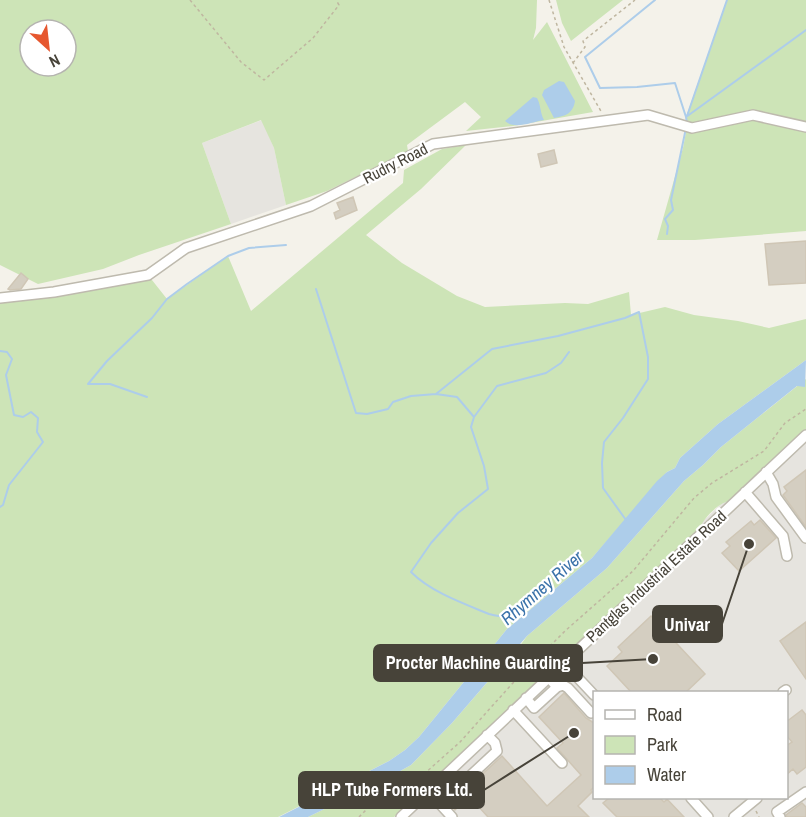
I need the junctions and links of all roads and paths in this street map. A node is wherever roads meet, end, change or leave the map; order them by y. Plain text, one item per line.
1 (190, 0) edge
2 (336, 0) edge
3 (549, 0) edge
4 (635, 0) edge
5 (573, 63) junction
6 (607, 122) junction
7 (806, 127) edge
8 (0, 298) edge
9 (806, 408) edge
10 (806, 435) edge
11 (766, 472) junction
12 (746, 492) junction
13 (806, 538) edge
14 (787, 556) dead end
15 (563, 662) junction
16 (548, 677) junction
17 (556, 687) junction
18 (593, 694) edge
19 (526, 698) junction
20 (513, 710) junction
21 (591, 713) dead end
22 (487, 735) junction
23 (562, 763) dead end
24 (428, 791) junction
25 (806, 792) edge
26 (692, 799) edge
27 (756, 799) edge
28 (440, 804) junction
29 (358, 817) edge
30 (401, 817) edge
31 (452, 817) edge
32 (708, 817) edge
33 (734, 817) edge
34 (780, 817) edge

1 - 2 path
3 - 5 path
4 - 5 path
5 - 6 path
6 - 7 street, Rudry Road
6 - 8 street, Rudry Road
9 - 29 path
10 - 11 street, Pantglas Industrial Estate Road
11 - 12 street, Pantglas Industrial Estate Road
11 - 13 street
12 - 14 street
12 - 15 street, Pantglas Industrial Estate Road
15 - 16 street, Pantglas Industrial Estate Road
15 - 18 street
16 - 17 street
16 - 19 street, Pantglas Industrial Estate Road
17 - 19 street
17 - 21 street
19 - 20 street, Pantglas Industrial Estate Road
20 - 22 street, Pantglas Industrial Estate Road
20 - 23 street
22 - 24 street, Pantglas Industrial Estate Road
22 - 28 street
24 - 28 street
24 - 30 street, Pantglas Industrial Estate Road
25 - 34 street
26 - 32 street
27 - 33 street
28 - 31 street

